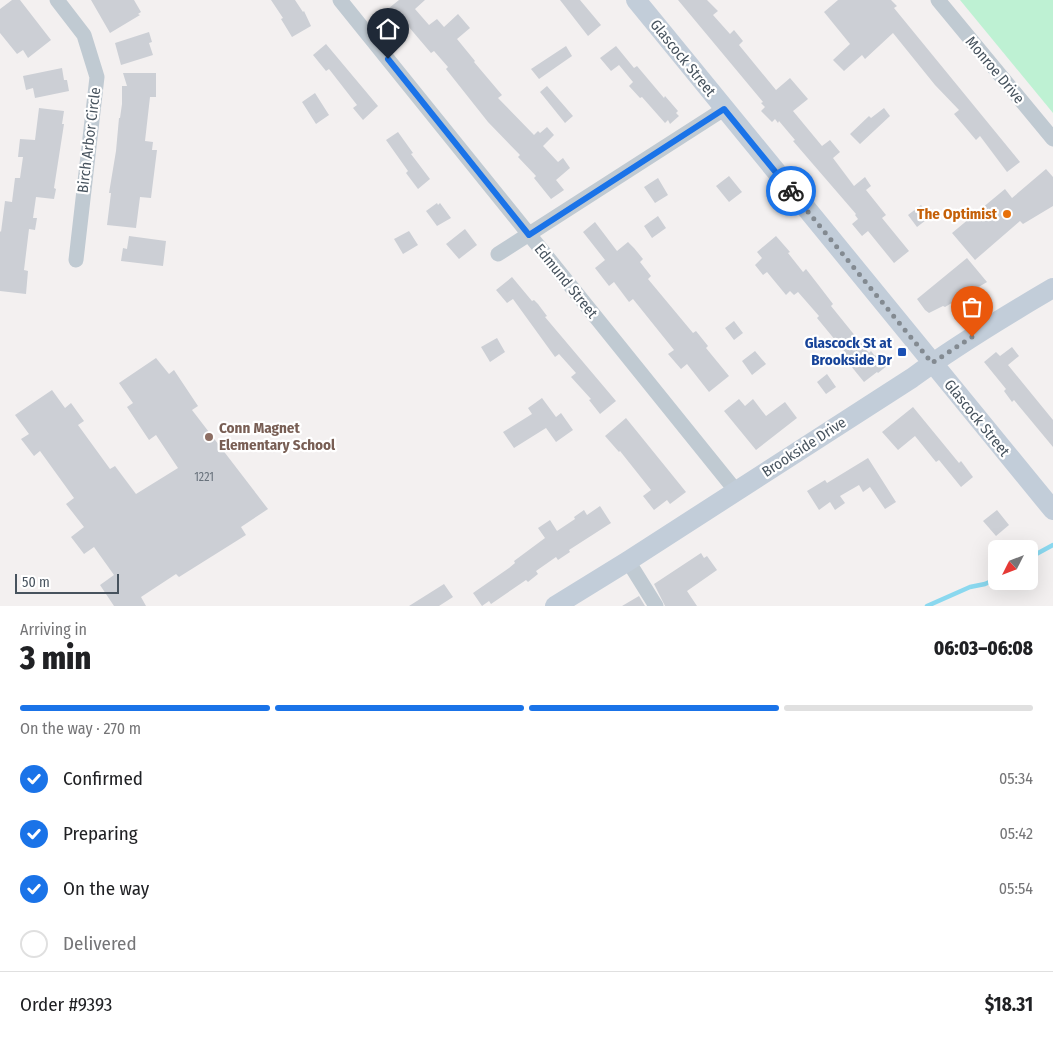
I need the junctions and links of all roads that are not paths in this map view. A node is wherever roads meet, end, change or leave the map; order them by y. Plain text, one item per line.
1 (57, 0) edge
2 (340, 0) edge
3 (636, 0) edge
4 (938, 0) edge
5 (724, 109) junction
6 (1053, 139) edge
7 (529, 235) junction
8 (498, 254) dead end
9 (76, 260) dead end
10 (1053, 288) edge
11 (932, 363) junction
12 (736, 491) junction
13 (1053, 510) edge
14 (628, 561) junction
15 (555, 606) edge
16 (656, 606) edge

1 - 9 street, Birch Arbor Circle
2 - 7 street, Edmund Street
3 - 5 street, Glascock Street
4 - 6 street, Monroe Drive
5 - 7 street
5 - 11 street, Glascock Street
7 - 8 street
7 - 12 street, Edmund Street
10 - 11 street, Brookside Drive
11 - 12 street, Brookside Drive
11 - 13 street, Glascock Street
12 - 14 street, Brookside Drive
14 - 15 street, Brookside Drive
14 - 16 street

